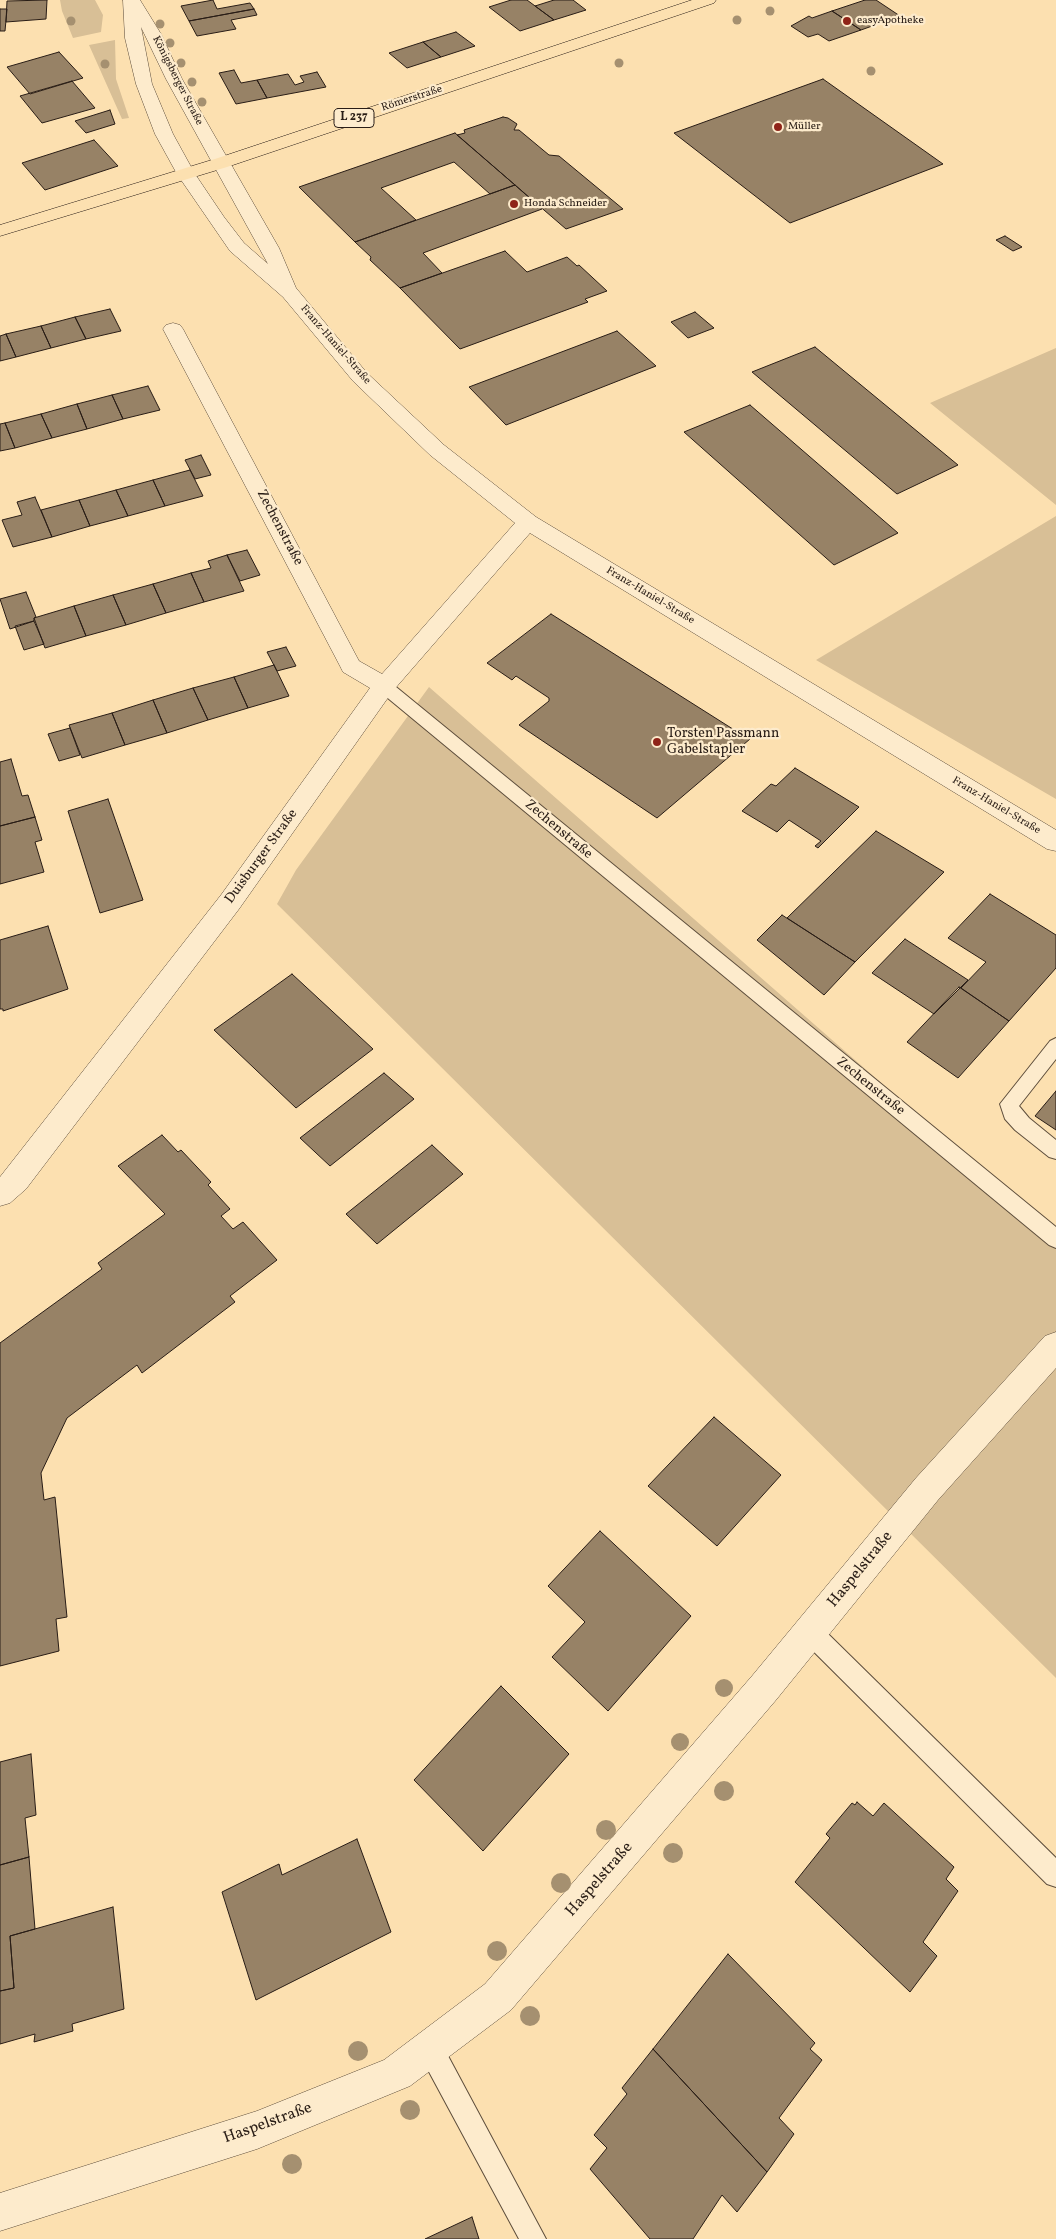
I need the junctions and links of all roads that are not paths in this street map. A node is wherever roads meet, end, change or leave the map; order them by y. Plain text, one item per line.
1 (131, 0) edge
2 (705, 0) edge
3 (221, 163) junction
4 (186, 174) junction
5 (0, 231) edge
6 (290, 293) junction
7 (173, 329) dead end
8 (528, 522) junction
9 (384, 686) junction
10 (1056, 842) edge
11 (1056, 1046) edge
12 (1056, 1151) edge
13 (0, 1194) edge
14 (1056, 1239) edge
15 (1056, 1346) edge
16 (810, 1632) junction
17 (1056, 1875) edge
18 (430, 2048) junction
19 (0, 2212) edge
20 (533, 2239) edge

1 - 3 street, Königsberger Straße
1 - 4 street, Königsberger Straße
2 - 3 main road, Römerstraße / L 237
3 - 4 main road, Römerstraße / L 237
3 - 6 street, Franz-Haniel-Straße
4 - 5 main road, Römerstraße / L 237
4 - 6 street, Franz-Haniel-Straße
6 - 8 street, Franz-Haniel-Straße
7 - 9 street, Zechenstraße
8 - 9 street, Duisburger Straße
8 - 10 street, Franz-Haniel-Straße
9 - 13 street, Duisburger Straße
9 - 14 lane, Zechenstraße
11 - 12 lane
15 - 16 street, Haspelstraße
16 - 17 lane
16 - 18 street, Haspelstraße
18 - 19 street, Haspelstraße
18 - 20 lane

